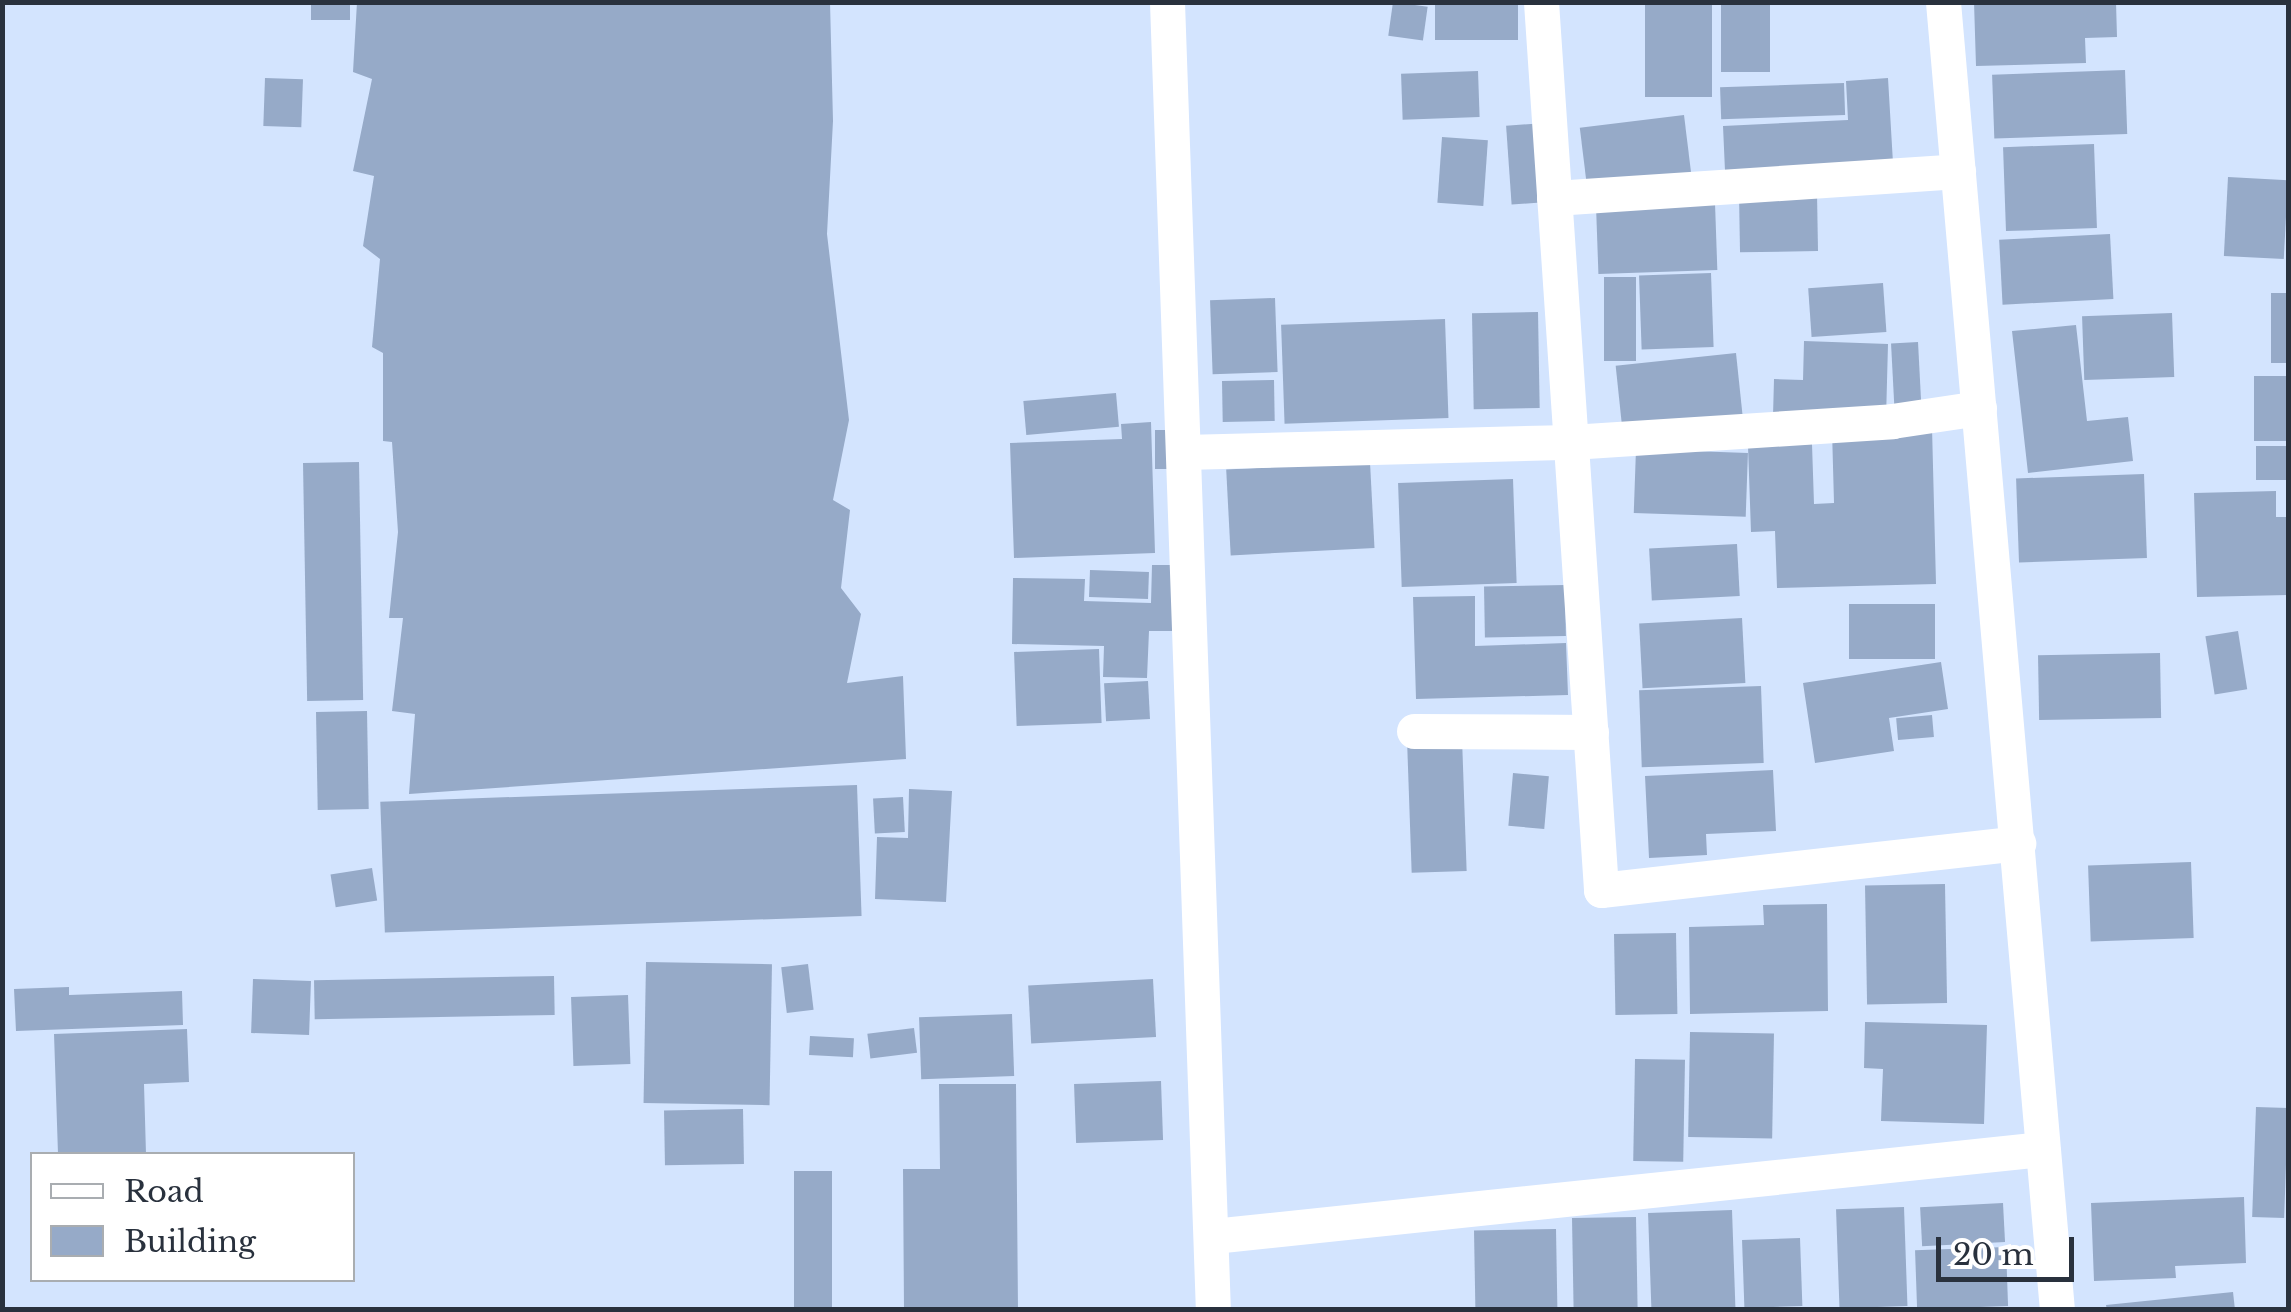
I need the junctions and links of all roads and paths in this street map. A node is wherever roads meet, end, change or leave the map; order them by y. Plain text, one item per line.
1 (1167, 2) edge
2 (1541, 2) edge
3 (1943, 2) edge
4 (1958, 170) junction
5 (1554, 198) junction
6 (1980, 408) junction
7 (1571, 442) junction
8 (1184, 452) junction
9 (1414, 731) dead end
10 (1591, 732) junction
11 (2018, 843) junction
12 (2042, 1148) junction
13 (1214, 1236) junction
14 (1213, 1310) edge
15 (2057, 1310) edge

1 - 8 street
2 - 5 street
3 - 4 street
4 - 5 street
4 - 6 street
5 - 7 street
6 - 7 street
6 - 11 street
7 - 8 street
7 - 10 street
8 - 13 street
9 - 10 street
10 - 11 street
11 - 12 street
12 - 13 street
12 - 15 street
13 - 14 street

